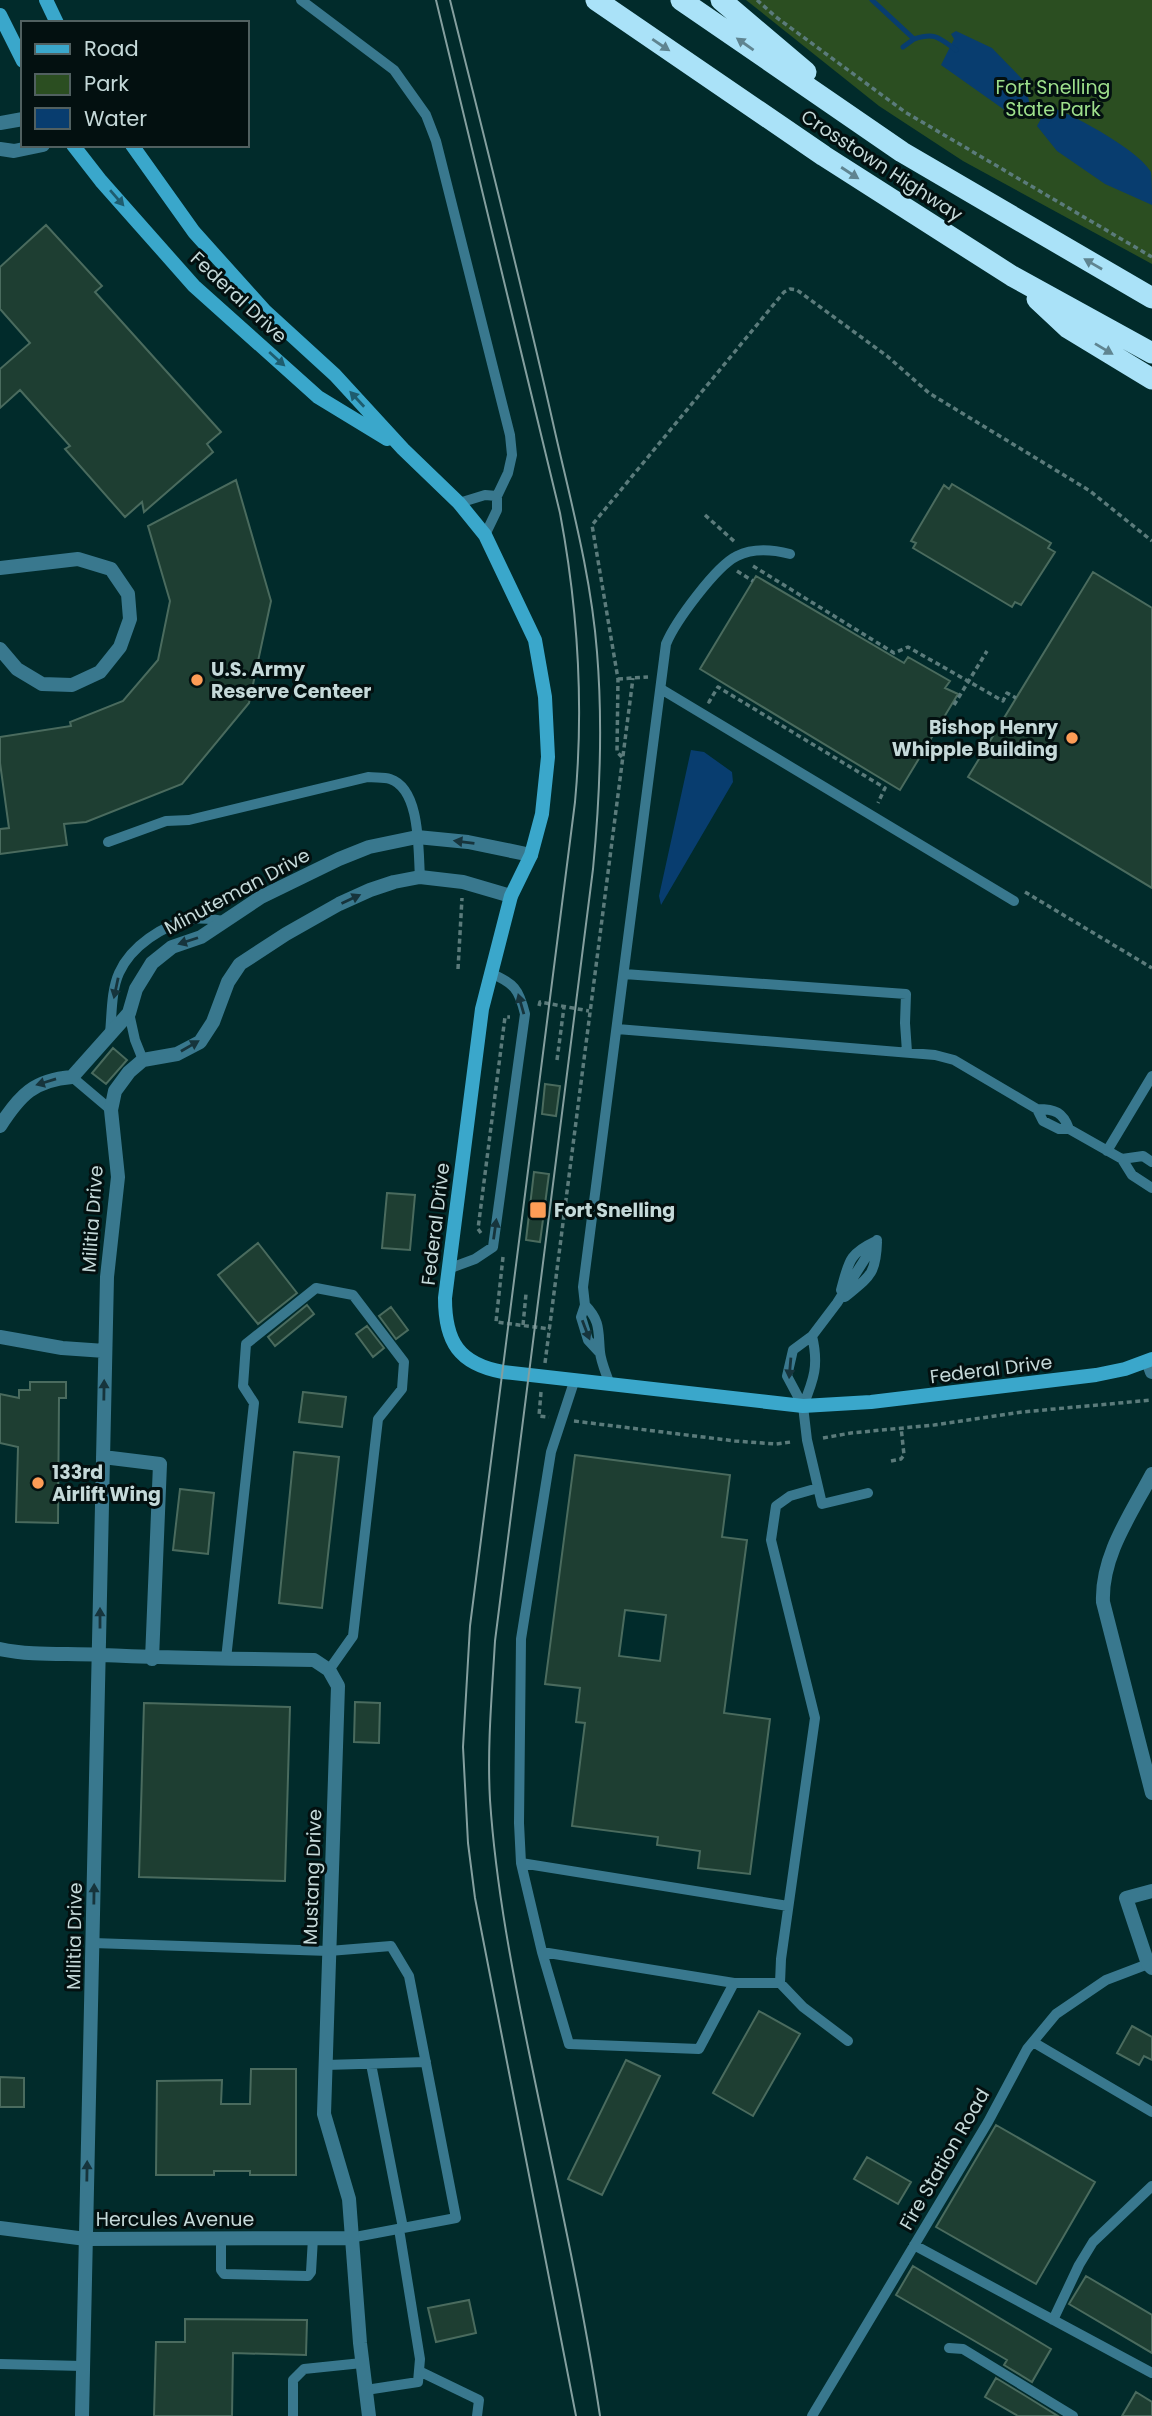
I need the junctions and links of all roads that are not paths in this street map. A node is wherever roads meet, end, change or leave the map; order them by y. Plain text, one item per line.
1 (46, 0) edge
2 (301, 0) edge
3 (596, 0) edge
4 (681, 0) edge
5 (721, 0) edge
6 (0, 15) edge
7 (56, 21) edge
8 (21, 57) edge
9 (21, 118) edge
10 (0, 122) edge
11 (33, 147) edge
12 (75, 147) edge
13 (133, 147) edge
14 (0, 149) edge
15 (902, 152) junction
16 (1012, 276) junction
17 (1152, 299) edge
18 (1152, 354) edge
19 (1152, 379) edge
20 (404, 449) junction
21 (497, 496) junction
22 (459, 503) junction
23 (485, 535) junction
24 (790, 554) dead end
25 (0, 568) edge
26 (0, 649) edge
27 (661, 689) junction
28 (417, 837) junction
29 (108, 842) dead end
30 (531, 855) junction
31 (420, 877) junction
32 (511, 896) junction
33 (1014, 901) dead end
34 (225, 920) junction
35 (490, 973) junction
36 (624, 974) junction
37 (129, 1013) junction
38 (617, 1029) junction
39 (110, 1033) junction
40 (907, 1052) junction
41 (143, 1060) junction
42 (1152, 1076) edge
43 (72, 1077) junction
44 (111, 1110) junction
45 (0, 1126) edge
46 (1107, 1151) junction
47 (1122, 1159) junction
48 (1152, 1162) edge
49 (1152, 1188) edge
50 (449, 1269) junction
51 (837, 1303) junction
52 (812, 1336) junction
53 (0, 1337) edge
54 (105, 1351) junction
55 (1151, 1364) edge
56 (574, 1381) junction
57 (610, 1385) junction
58 (803, 1406) junction
59 (103, 1457) junction
60 (1152, 1474) edge
61 (818, 1488) junction
62 (868, 1493) dead end
63 (0, 1649) edge
64 (100, 1655) junction
65 (152, 1658) junction
66 (226, 1659) junction
67 (330, 1670) junction
68 (1152, 1793) edge
69 (521, 1863) junction
70 (1152, 1891) edge
71 (788, 1906) junction
72 (93, 1943) junction
73 (329, 1951) junction
74 (542, 1952) junction
75 (1150, 1966) edge
76 (734, 1983) junction
77 (780, 1983) junction
78 (848, 2041) dead end
79 (1033, 2042) junction
80 (426, 2062) junction
81 (371, 2064) junction
82 (326, 2065) junction
83 (1152, 2112) edge
84 (1152, 2186) edge
85 (0, 2228) edge
86 (401, 2228) junction
87 (221, 2238) junction
88 (313, 2238) junction
89 (351, 2238) junction
90 (86, 2239) junction
91 (914, 2245) junction
92 (1054, 2320) junction
93 (949, 2348) dead end
94 (362, 2363) junction
95 (0, 2364) edge
96 (83, 2366) junction
97 (419, 2371) junction
98 (1152, 2373) edge
99 (366, 2390) junction
100 (82, 2416) edge
101 (293, 2416) edge
102 (369, 2416) edge
103 (477, 2416) edge
104 (812, 2416) edge
105 (1073, 2416) edge

1 - 7 street
2 - 21 lane
3 -> 16 highway, Crosstown Highway
15 -> 4 highway, Crosstown Highway
5 - 15 highway
6 - 8 street
9 - 10 street
11 - 14 street
12 -> 20 street, Federal Drive
20 -> 13 street, Federal Drive
17 -> 15 highway, Crosstown Highway
16 - 18 highway, Crosstown Highway
16 -> 19 highway
20 - 22 street, Federal Drive
21 - 22 lane
21 - 23 lane
22 - 23 street, Federal Drive
23 - 30 street, Federal Drive
24 - 27 lane
25 - 26 street
27 - 33 lane
27 - 36 lane
28 - 29 lane
30 -> 28 street, Minuteman Drive
28 - 31 lane
28 - 34 street, Minuteman Drive
30 - 32 street, Federal Drive
31 - 32 street
41 -> 31 street
32 - 35 street, Federal Drive
34 -> 37 street, Minuteman Drive
34 -> 39 lane
35 - 50 street, Federal Drive
50 -> 35 lane
36 - 38 lane
36 - 40 lane
37 - 39 street, Minuteman Drive
37 - 41 lane
38 - 40 lane
38 - 57 lane
39 - 43 street, Minuteman Drive
40 - 46 lane
41 - 44 street, Militia Drive
42 - 46 lane
43 - 44 lane
43 -> 45 street
44 - 54 street, Militia Drive
46 - 47 lane
47 - 48 lane
47 - 49 lane
50 - 56 street, Federal Drive
51 - 51 lane
51 - 52 lane
52 - 58 lane
52 -> 58 lane
53 - 54 street
59 -> 54 street, Militia Drive
55 - 58 street, Federal Drive
56 - 57 street, Federal Drive
56 - 69 lane
57 - 58 street, Federal Drive
58 - 61 lane
64 -> 59 street, Militia Drive
59 - 65 street
60 - 68 street
61 - 62 lane
61 - 71 lane
63 - 64 street
64 - 65 street
72 -> 64 street, Militia Drive
65 - 66 street
66 - 67 street
66 - 67 lane
67 - 73 street, Mustang Drive
69 - 71 lane
69 - 74 lane
70 - 75 street
71 - 77 lane
72 - 73 lane
90 -> 72 street, Militia Drive
73 - 80 lane
73 - 82 street, Mustang Drive
74 - 76 lane
74 - 76 lane
75 - 79 lane, Fire Station Road
76 - 77 lane
77 - 78 lane
79 - 83 lane
79 - 91 lane, Fire Station Road
80 - 81 lane
80 - 86 lane
81 - 82 lane
81 - 86 lane
82 - 89 street, Mustang Drive
84 - 92 lane
85 - 90 street, Hercules Avenue
86 - 89 lane
86 - 97 lane
87 - 88 street, Hercules Avenue
87 - 88 lane
87 - 90 street, Hercules Avenue
88 - 89 street, Hercules Avenue
89 - 94 street, Mustang Drive
90 - 96 street, Militia Drive
91 - 92 lane
91 - 104 lane, Fire Station Road
92 - 98 lane
93 - 105 lane
94 - 99 street, Mustang Drive
94 - 101 lane
95 - 96 lane
96 - 100 street, Militia Drive
97 - 99 lane
97 - 103 lane
99 - 102 street, Mustang Drive

